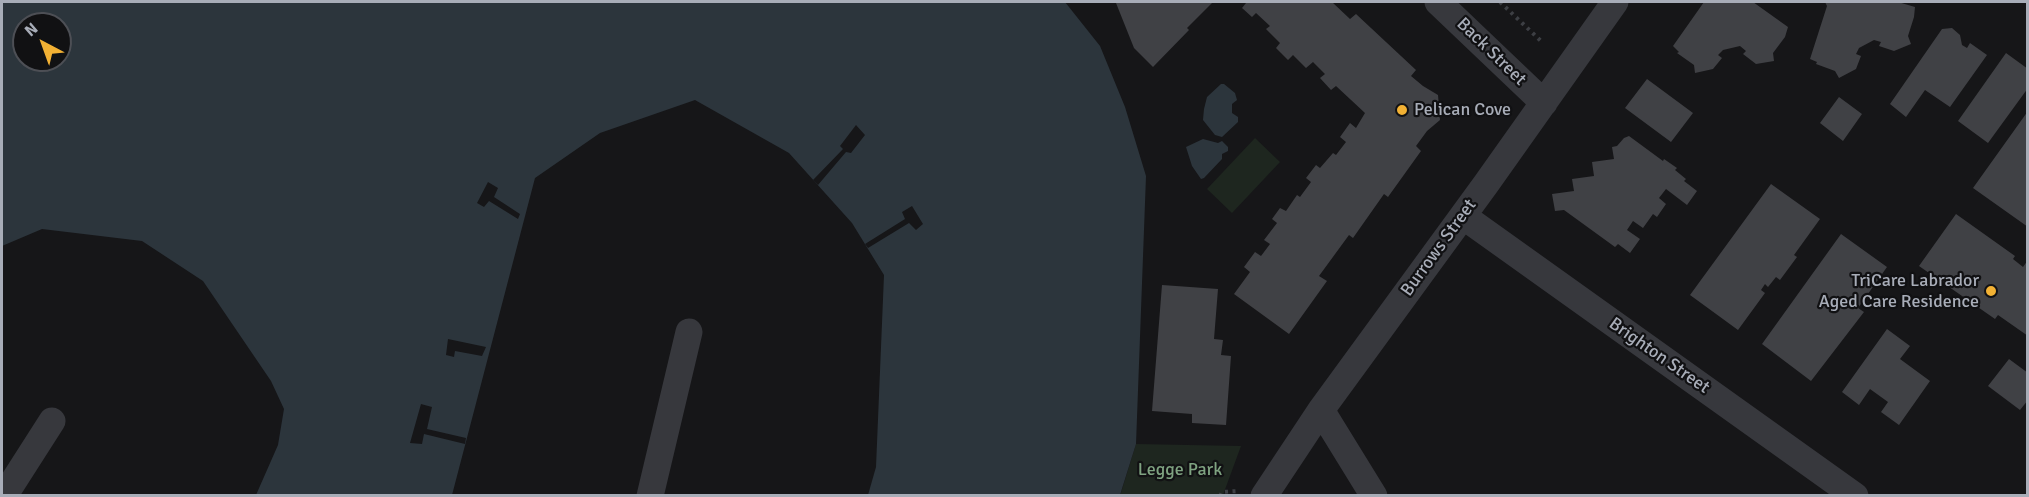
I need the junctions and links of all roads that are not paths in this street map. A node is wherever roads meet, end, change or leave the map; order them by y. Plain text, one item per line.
1 (1438, 2) edge
2 (1615, 2) edge
3 (1544, 103) junction
4 (1462, 216) junction
5 (689, 332) dead end
6 (1321, 410) junction
7 (52, 421) dead end
8 (1268, 493) edge
9 (4, 495) edge
10 (650, 495) edge
11 (1374, 495) edge
12 (1855, 495) edge

1 - 3 street, Back Street
2 - 3 street, Burrows Street
3 - 4 street, Burrows Street
4 - 6 street, Burrows Street
4 - 12 street, Brighton Street
5 - 10 street
6 - 8 street, Burrows Street
6 - 11 street
7 - 9 street

